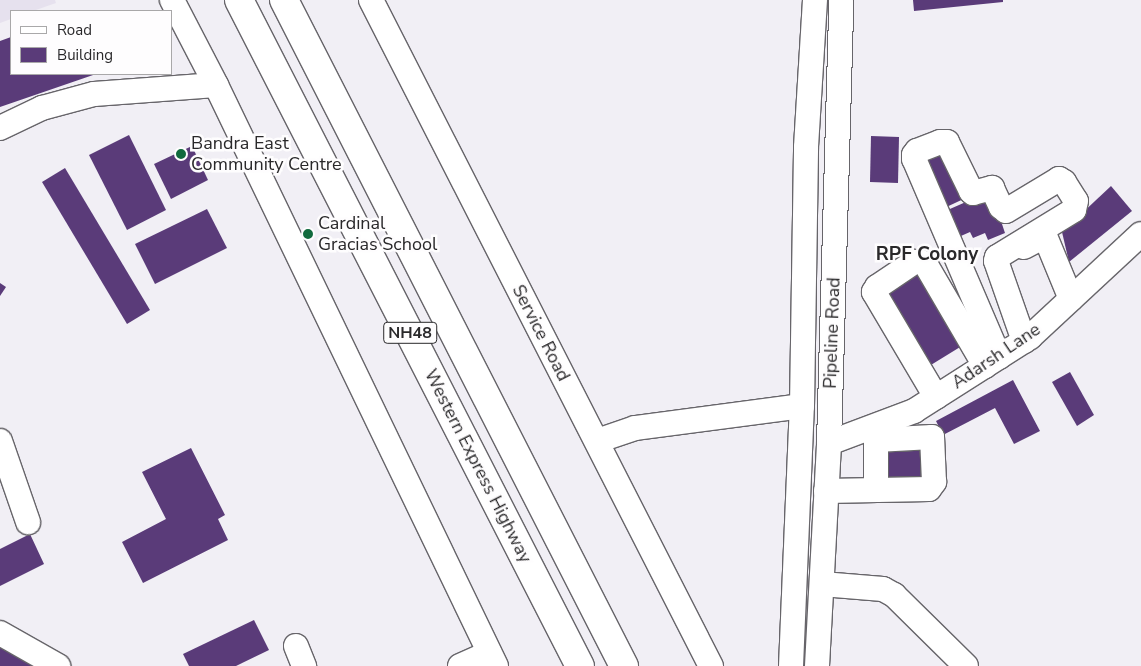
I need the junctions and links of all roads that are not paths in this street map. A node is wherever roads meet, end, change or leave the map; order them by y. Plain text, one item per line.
1 (172, 0) edge
2 (239, 0) edge
3 (284, 0) edge
4 (372, 0) edge
5 (815, 0) edge
6 (841, 0) edge
7 (216, 86) junction
8 (0, 128) edge
9 (1141, 234) edge
10 (1072, 299) junction
11 (1029, 338) junction
12 (992, 362) junction
13 (936, 397) junction
14 (802, 406) junction
15 (914, 411) junction
16 (921, 436) junction
17 (0, 441) edge
18 (597, 441) junction
19 (829, 443) junction
20 (876, 490) junction
21 (826, 491) junction
22 (28, 522) dead end
23 (822, 584) junction
24 (0, 633) edge
25 (493, 659) edge
26 (58, 666) edge
27 (460, 666) edge
28 (580, 666) edge
29 (624, 666) edge
30 (711, 666) edge
31 (791, 666) edge
32 (817, 666) edge
33 (966, 666) edge

1 - 7 street
2 - 28 highway, Western Express Highway / NH48
3 - 29 highway, NH48
4 - 18 street, Service Road
5 - 14 street
6 - 19 street, Pipeline Road
7 - 8 street
7 - 25 street
9 - 10 street, Adarsh Lane
10 - 11 street, Adarsh Lane
10 - 11 street
11 - 12 street, Adarsh Lane
11 - 12 street
12 - 13 street, Adarsh Lane
12 - 13 street
13 - 15 street, Adarsh Lane
14 - 18 street
14 - 31 street
15 - 16 street
15 - 19 street, Adarsh Lane
16 - 20 street
16 - 20 street
17 - 22 street
18 - 30 street, Service Road
19 - 21 street, Pipeline Road
20 - 21 street
21 - 23 street, Pipeline Road
23 - 32 street, Pipeline Road
23 - 33 street
24 - 26 street
25 - 27 street

